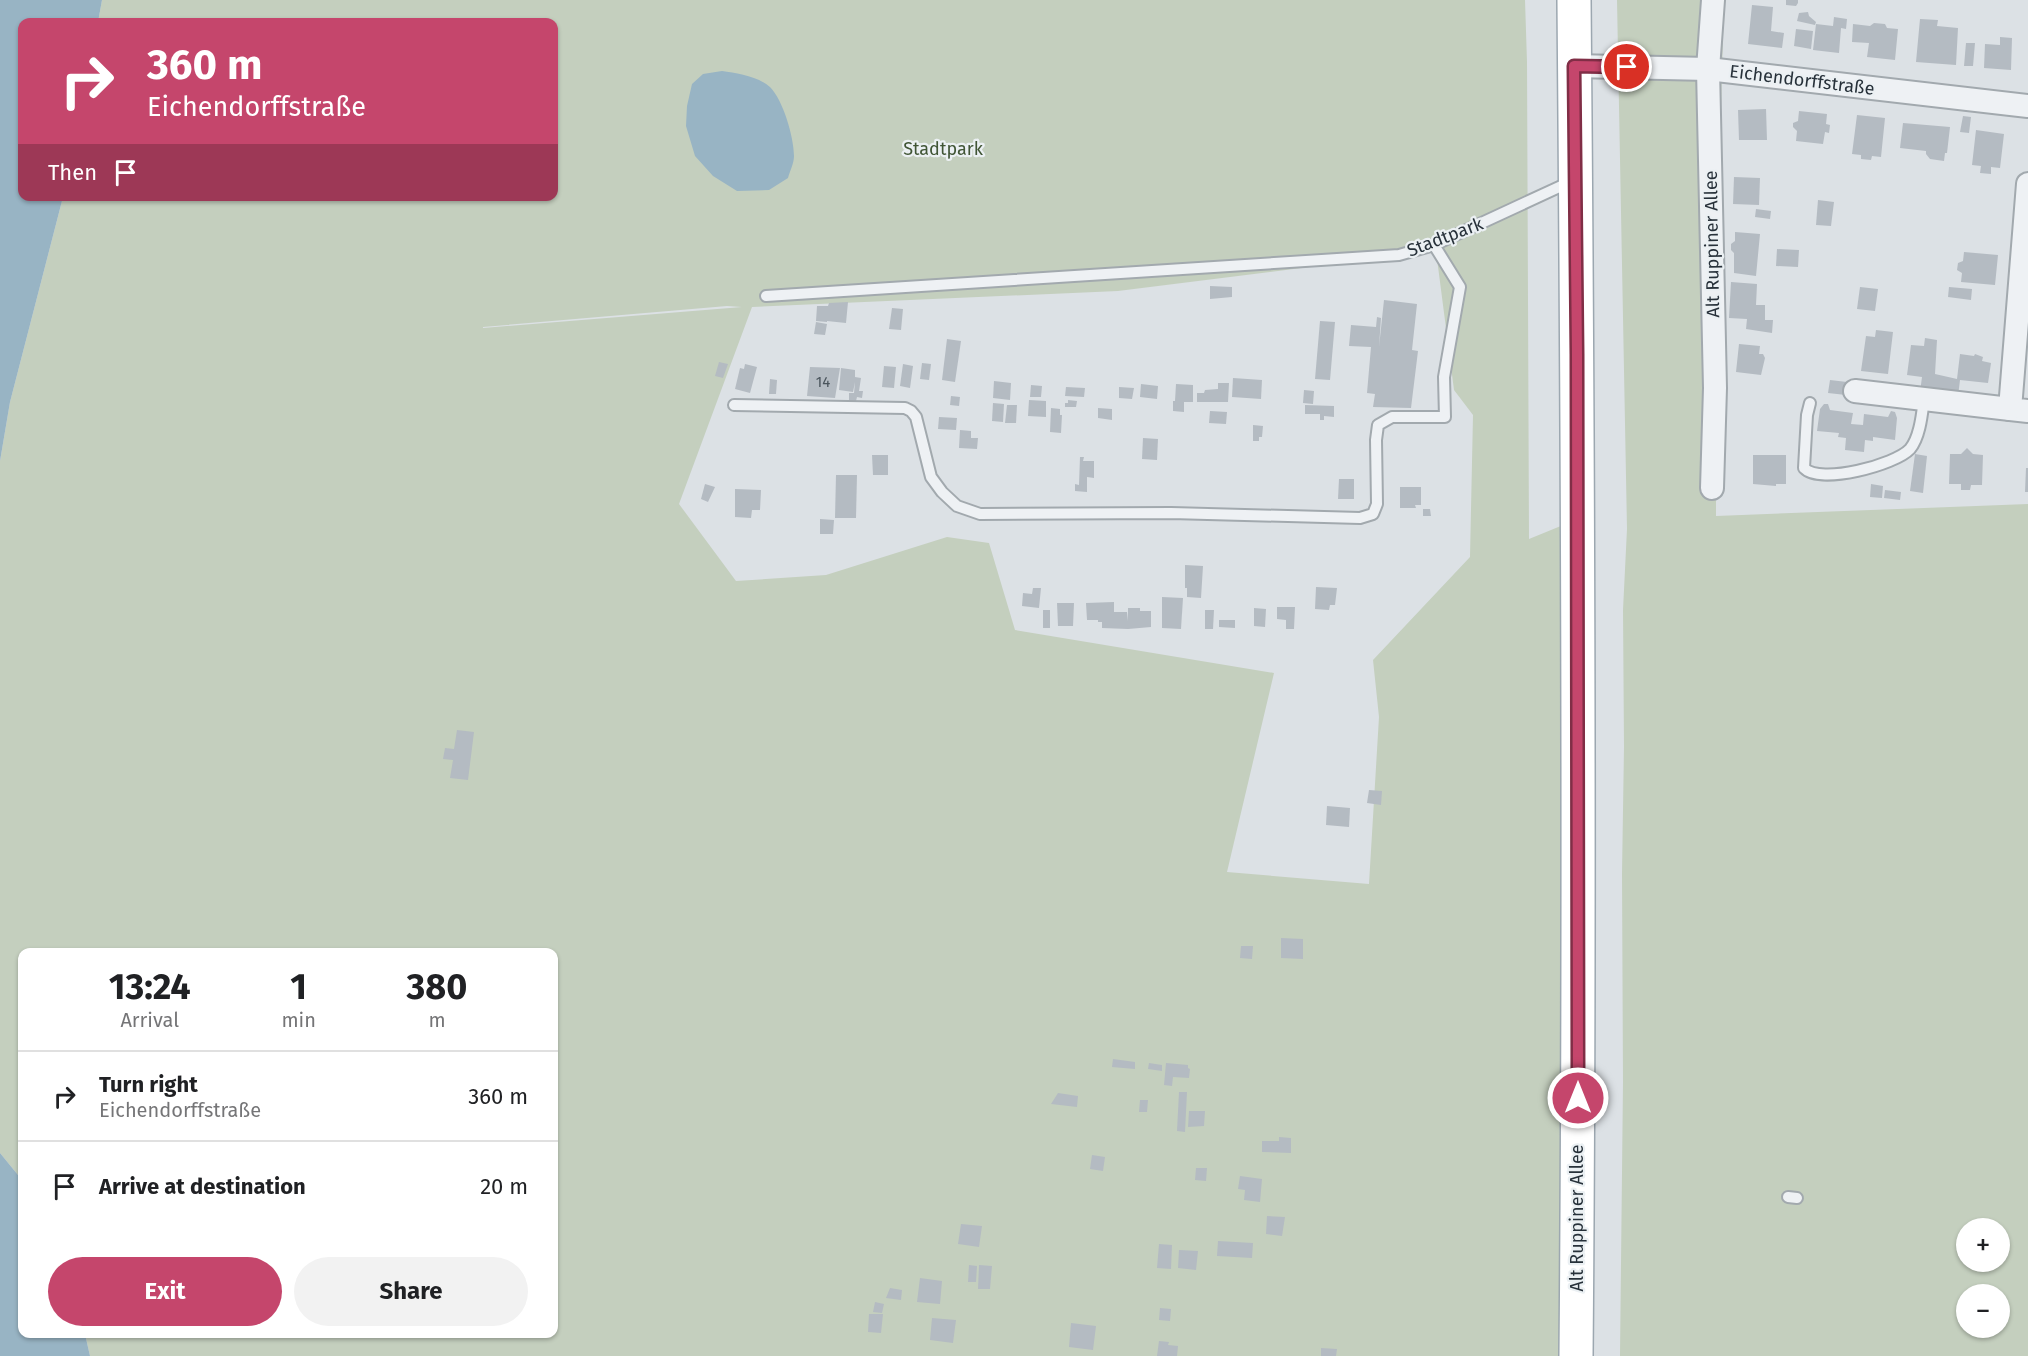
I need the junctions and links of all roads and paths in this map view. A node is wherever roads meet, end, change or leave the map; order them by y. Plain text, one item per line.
1 (1574, 0) edge
2 (1713, 0) edge
3 (1574, 66) junction
4 (1708, 69) junction
5 (2028, 106) edge
6 (1576, 179) junction
7 (2028, 184) edge
8 (1434, 245) junction
9 (2025, 255) edge
10 (766, 296) dead end
11 (1855, 391) dead end
12 (1924, 399) junction
13 (1810, 404) dead end
14 (734, 405) dead end
15 (2019, 410) edge
16 (1712, 488) dead end
17 (1576, 1356) edge

1 - 3 main road, Alt Ruppiner Allee
2 - 4 street, Alt Ruppiner Allee
3 - 4 street, Eichendorffstraße
3 - 6 main road, Alt Ruppiner Allee
4 - 5 street, Eichendorffstraße
4 - 16 street, Alt Ruppiner Allee
6 - 8 lane, Stadtpark
6 - 17 main road, Alt Ruppiner Allee
7 - 9 street
8 - 10 lane, Stadtpark
8 - 14 lane
9 - 15 street
11 - 12 street
12 - 13 lane
12 - 15 street

